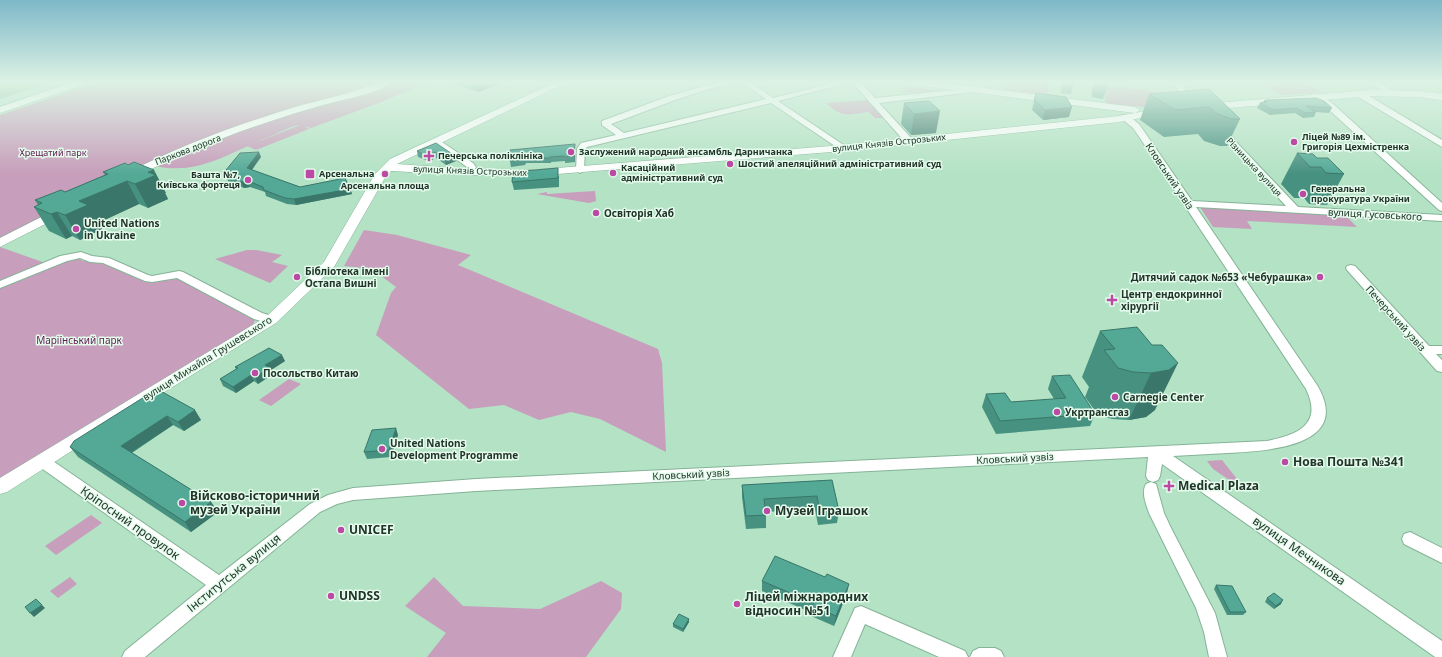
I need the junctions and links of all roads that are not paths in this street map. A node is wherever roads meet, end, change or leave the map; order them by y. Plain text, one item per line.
1 (288, 113) edge
2 (497, 113) edge
3 (633, 113) edge
4 (721, 113) edge
5 (792, 113) edge
6 (883, 113) edge
7 (1118, 113) edge
8 (1154, 113) edge
9 (1202, 113) edge
10 (1337, 113) edge
11 (1390, 113) edge
12 (1125, 117) junction
13 (623, 136) junction
14 (436, 141) junction
15 (909, 141) junction
16 (1442, 144) edge
17 (844, 148) junction
18 (387, 167) junction
19 (580, 170) junction
20 (469, 172) junction
21 (117, 182) edge
22 (1189, 204) junction
23 (72, 206) edge
24 (1442, 208) edge
25 (1295, 210) junction
26 (1442, 218) edge
27 (0, 242) edge
28 (1351, 268) dead end
29 (0, 285) edge
30 (271, 320) junction
31 (1426, 350) junction
32 (1442, 350) edge
33 (1442, 368) edge
34 (1156, 452) junction
35 (42, 461) junction
36 (0, 487) edge
37 (342, 497) joint
38 (1410, 539) dead end
39 (1442, 556) edge
40 (219, 585) junction
41 (1442, 651) edge
42 (131, 657) edge
43 (842, 657) edge
44 (959, 657) edge
45 (979, 657) edge
46 (995, 657) edge
47 (1218, 657) edge

1 - 21 main road, Паркова дорога
2 - 14 main road, вулиця Михайла Грушевського
3 - 13 street
4 - 13 street
5 - 17 street
6 - 15 street
7 - 12 main road
8 - 12 main road, вулиця Князів Острозьких
9 - 25 street, Різницька вулиця
10 - 24 street
11 - 16 street
12 - 15 main road, вулиця Князів Острозьких
12 - 22 street, Кловський узвіз
13 - 19 street
14 - 18 main road, вулиця Михайла Грушевського
14 - 20 street
15 - 17 main road, вулиця Князів Острозьких
17 - 19 main road, вулиця Князів Острозьких
18 - 20 main road, вулиця Князів Острозьких
18 - 30 main road, вулиця Михайла Грушевського
19 - 20 main road, вулиця Князів Острозьких
22 - 25 street, вулиця Гусовського
22 - 34 street, Кловський узвіз
23 - 27 main road
25 - 26 street, вулиця Гусовського
28 - 31 street, Печерський узвіз
29 - 30 street
30 - 35 main road, вулиця Михайла Грушевського
31 - 32 street
31 - 33 street, Печерський узвіз
34 - 37 street, Кловський узвіз
34 - 41 street, вулиця Мечникова
34 - 47 street
35 - 36 main road, вулиця Михайла Грушевського
35 - 40 street, Кріпосний провулок
37 - 40 street, Інститутська вулиця
38 - 39 street
40 - 42 street, Інститутська вулиця
43 - 44 street
45 - 46 street

